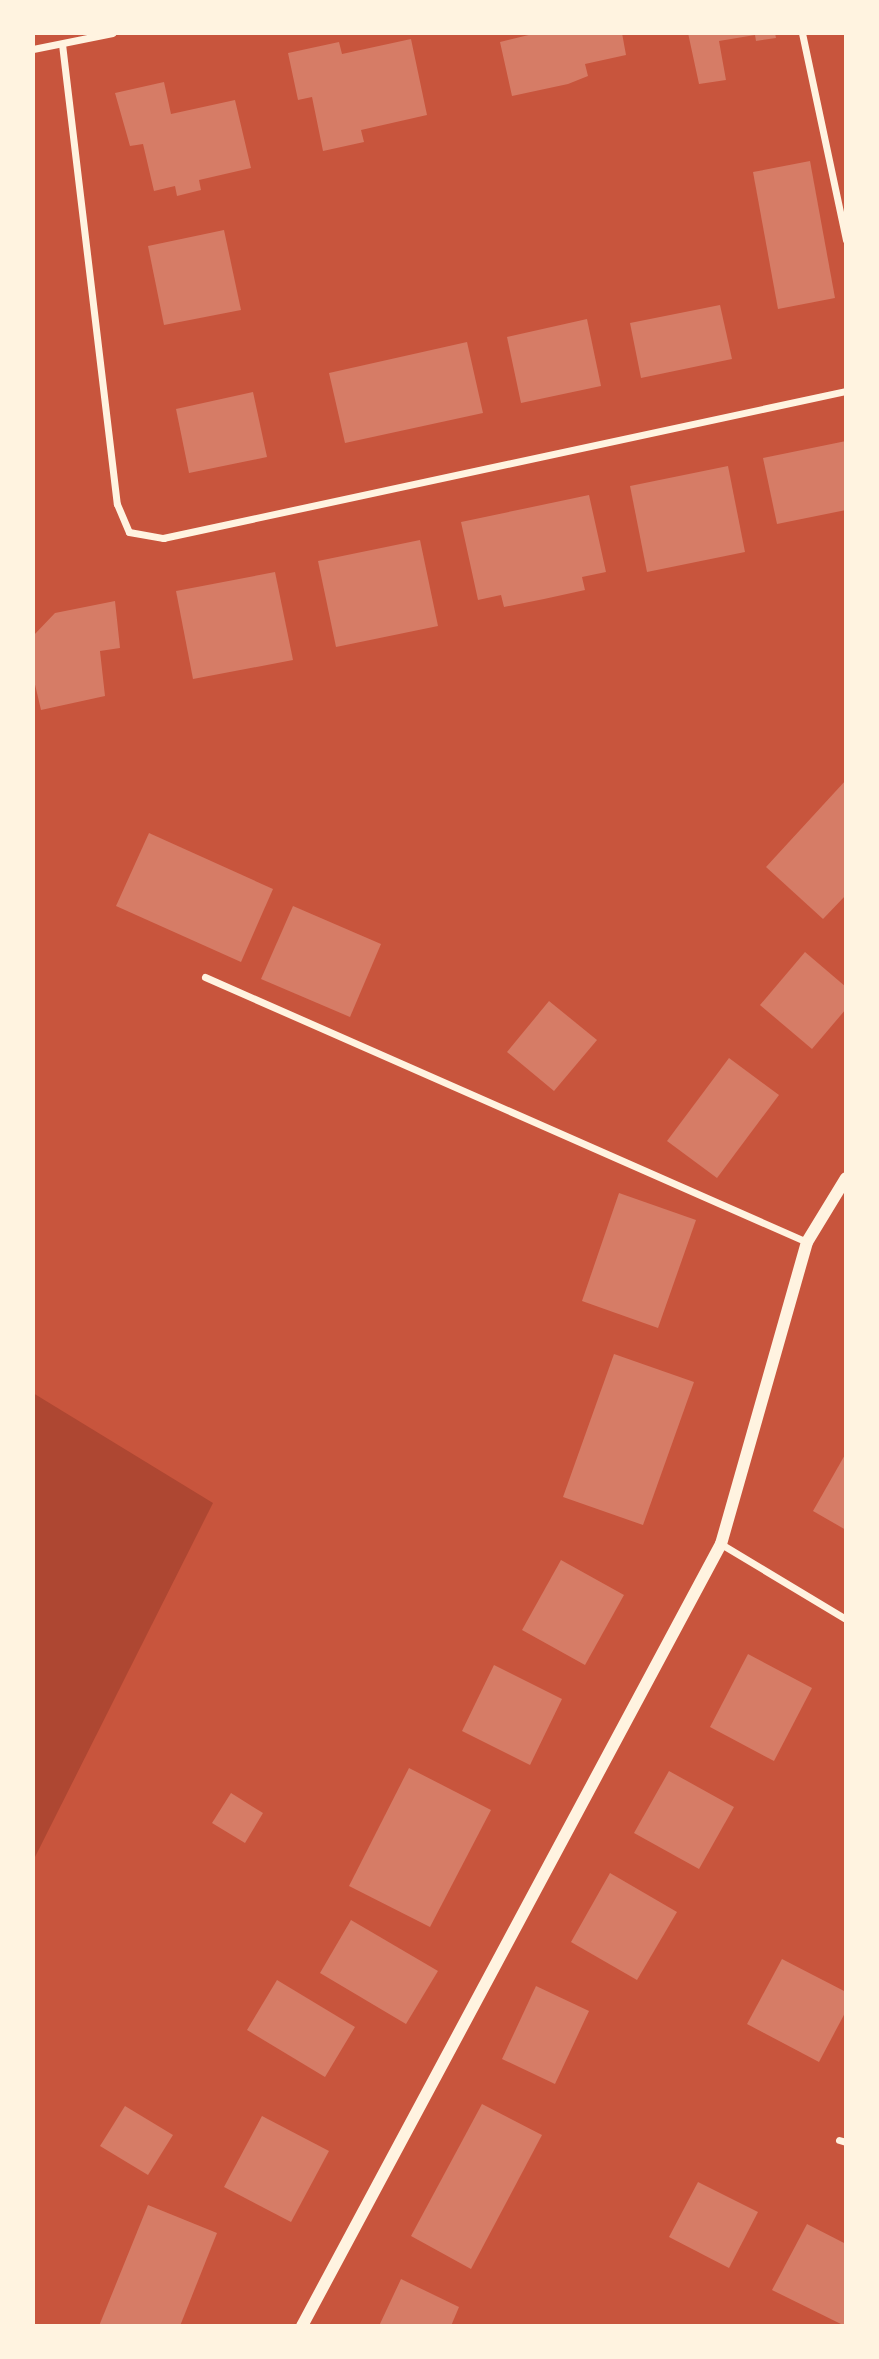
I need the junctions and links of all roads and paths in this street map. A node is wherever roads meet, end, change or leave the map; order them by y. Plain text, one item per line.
1 (112, 33) edge
2 (802, 33) edge
3 (62, 44) junction
4 (33, 49) edge
5 (846, 240) edge
6 (846, 391) edge
7 (205, 977) dead end
8 (846, 1178) edge
9 (807, 1241) junction
10 (721, 1544) junction
11 (846, 1619) edge
12 (302, 2326) edge

1 - 3 street
2 - 5 street
3 - 4 street
3 - 6 street
7 - 9 street
8 - 9 street
9 - 10 street
10 - 11 street
10 - 12 street

